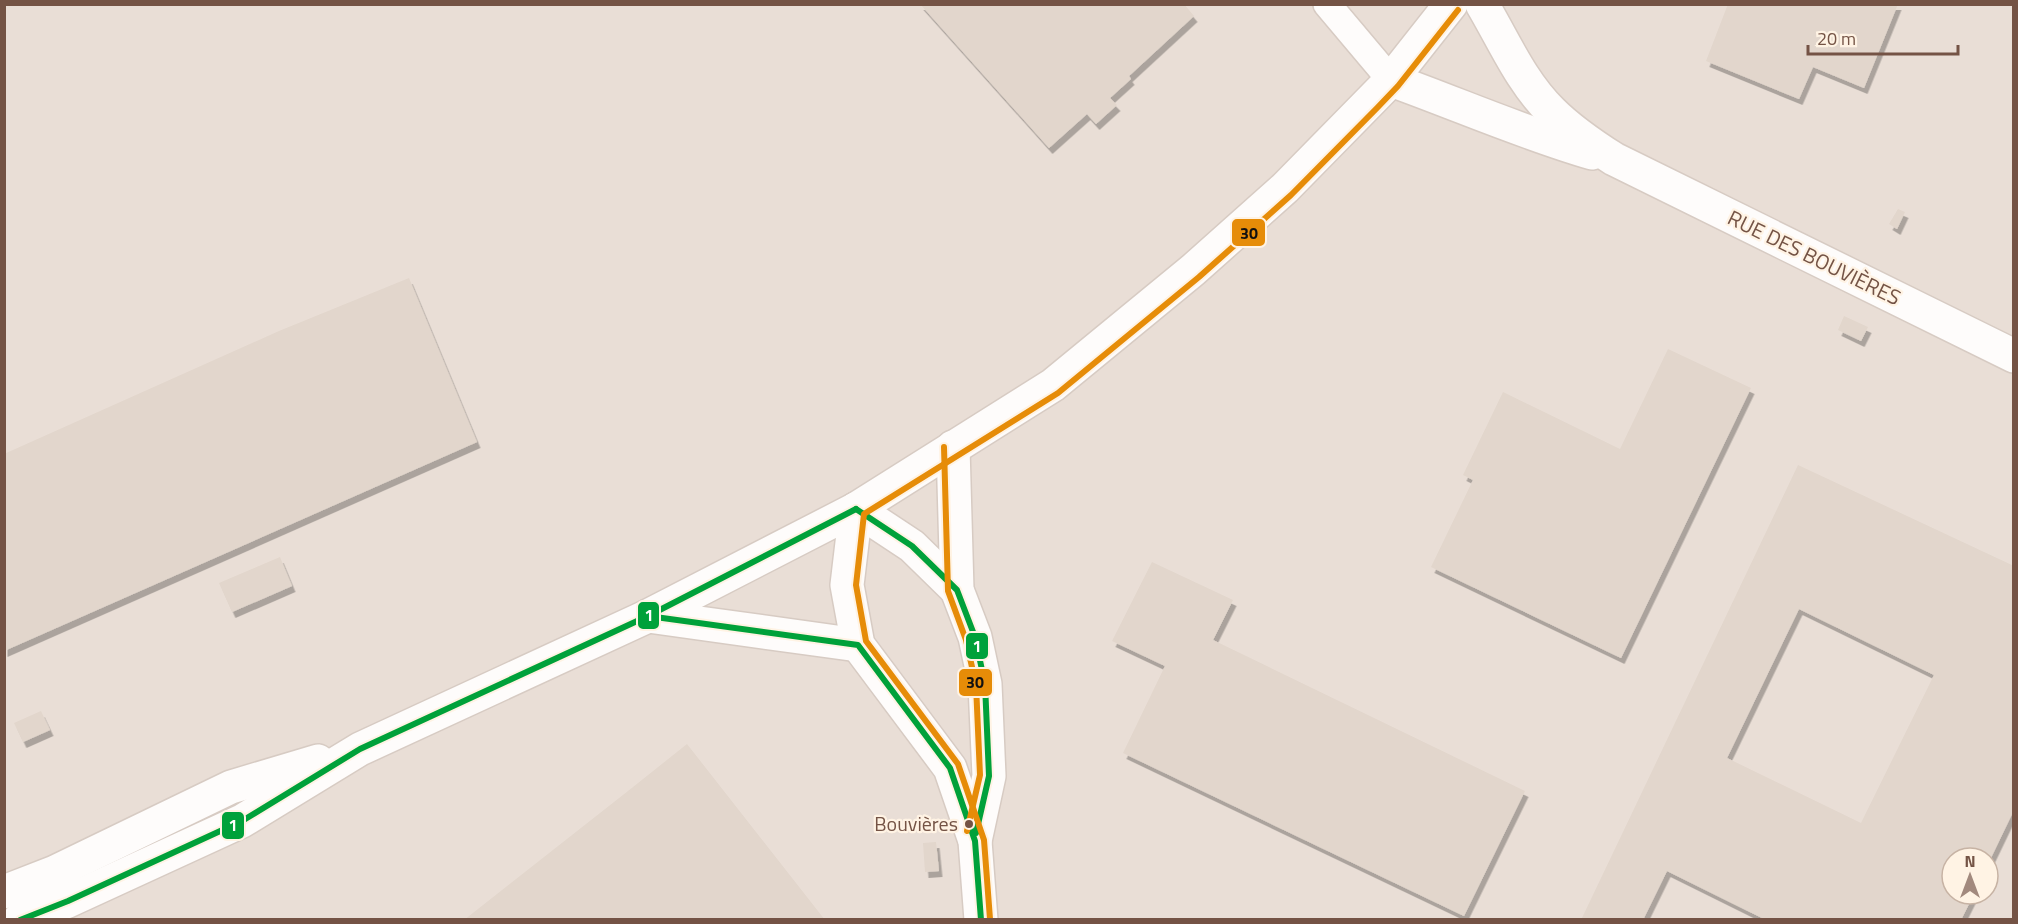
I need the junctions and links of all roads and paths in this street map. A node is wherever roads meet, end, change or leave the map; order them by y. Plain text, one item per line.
1 (1327, 4) edge
2 (1451, 4) edge
3 (1482, 4) edge
4 (1391, 80) junction
5 (1614, 159) junction
6 (2013, 357) edge
7 (953, 447) junction
8 (856, 509) junction
9 (957, 590) junction
10 (648, 616) junction
11 (858, 645) junction
12 (360, 749) junction
13 (975, 841) junction
14 (4, 892) edge
15 (19, 920) edge
16 (981, 920) edge

1 - 4 lane
2 - 4 street
3 - 5 street, RUE DES BOUVIÈRES
4 - 5 street, RUE DES BOUVIÈRES
4 - 7 street
5 - 6 street, RUE DES BOUVIÈRES
7 - 8 street
7 - 9 street
8 - 9 street
8 - 10 street
8 - 11 street
9 - 13 street
10 - 11 street
10 - 12 street
11 - 13 street
12 - 14 street
12 - 15 street
13 - 16 street

